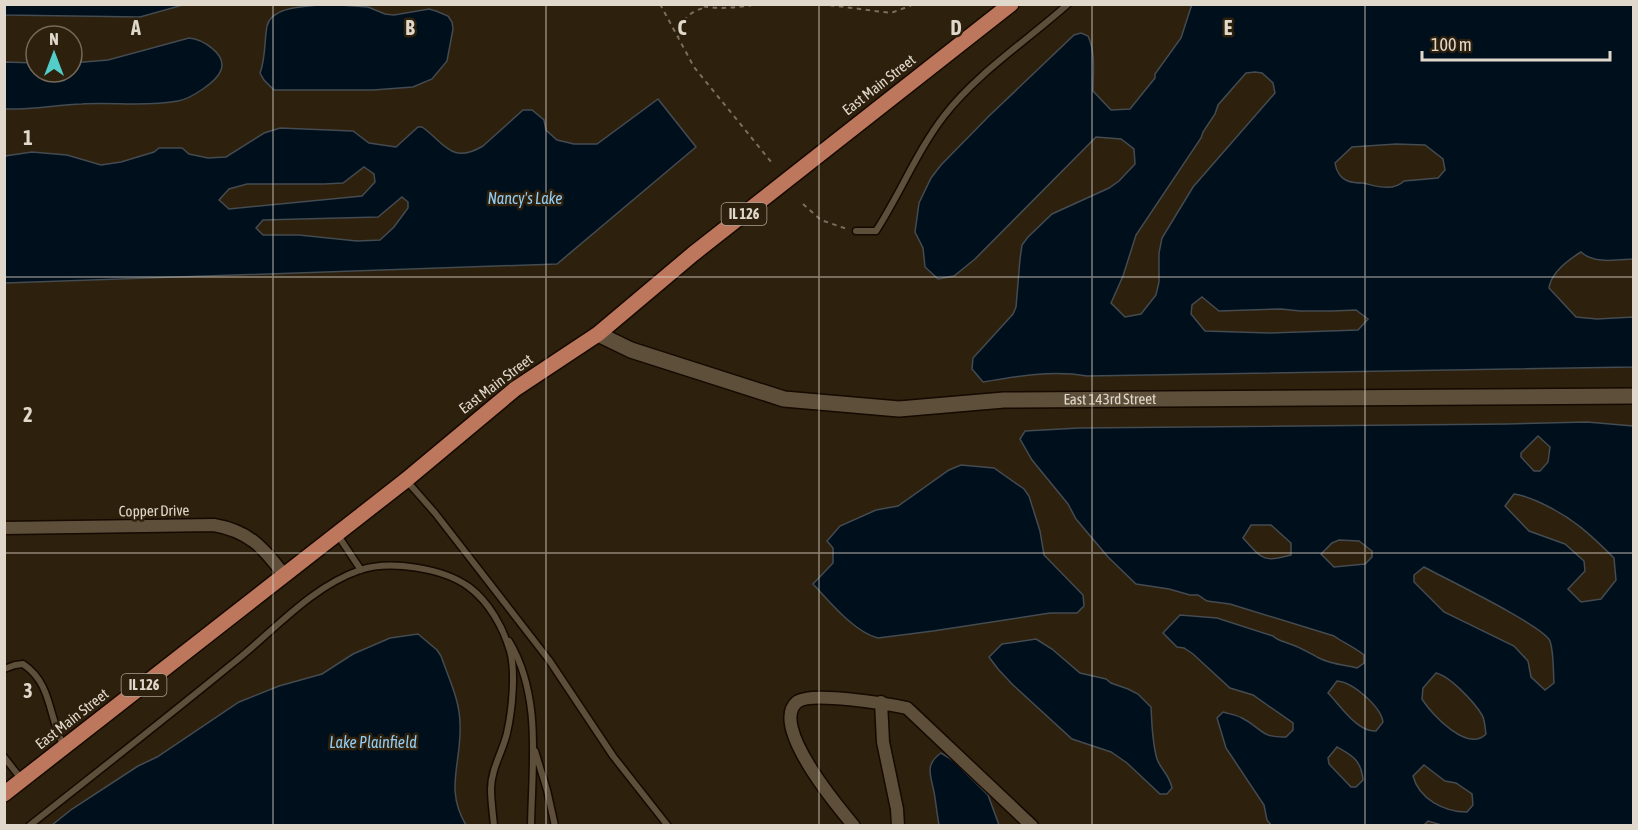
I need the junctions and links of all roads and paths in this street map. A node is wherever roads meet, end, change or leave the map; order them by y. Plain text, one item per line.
1 (660, 4) edge
2 (695, 4) edge
3 (761, 4) edge
4 (821, 4) edge
5 (915, 4) edge
6 (1011, 4) edge
7 (1068, 4) edge
8 (704, 8) junction
9 (678, 38) junction
10 (772, 163) dead end
11 (803, 204) dead end
12 (856, 231) joint
13 (598, 334) junction
14 (1634, 396) edge
15 (406, 480) junction
16 (4, 528) edge
17 (337, 534) junction
18 (361, 570) junction
19 (284, 575) junction
20 (503, 631) junction
21 (4, 669) edge
22 (881, 702) junction
23 (533, 744) junction
24 (65, 747) junction
25 (4, 757) edge
26 (23, 780) junction
27 (4, 794) edge
28 (29, 825) edge
29 (494, 825) edge
30 (531, 825) edge
31 (555, 825) edge
32 (668, 825) edge
33 (854, 825) edge
34 (898, 825) edge
35 (1032, 825) edge

1 - 9 path
2 - 8 path
3 - 8 path
4 - 5 path
6 - 13 main road, East Main Street / IL 126
7 - 12 lane
8 - 9 path
9 - 10 path
11 - 12 path
13 - 14 street, East 143rd Street
13 - 15 main road, East Main Street / IL 126
15 - 17 main road, East Main Street / IL 126
15 - 32 lane
16 - 19 street, Copper Drive
17 - 18 lane
17 - 19 main road, East Main Street / IL 126
18 - 20 lane
18 - 28 lane
19 - 24 main road, East Main Street / IL 126
20 - 23 lane
20 - 29 lane
21 - 24 lane
22 - 33 street
22 - 34 street
22 - 35 street
23 - 30 lane
23 - 31 lane
24 - 26 main road, East Main Street / IL 126
25 - 26 lane
26 - 27 main road, East Main Street / IL 126

